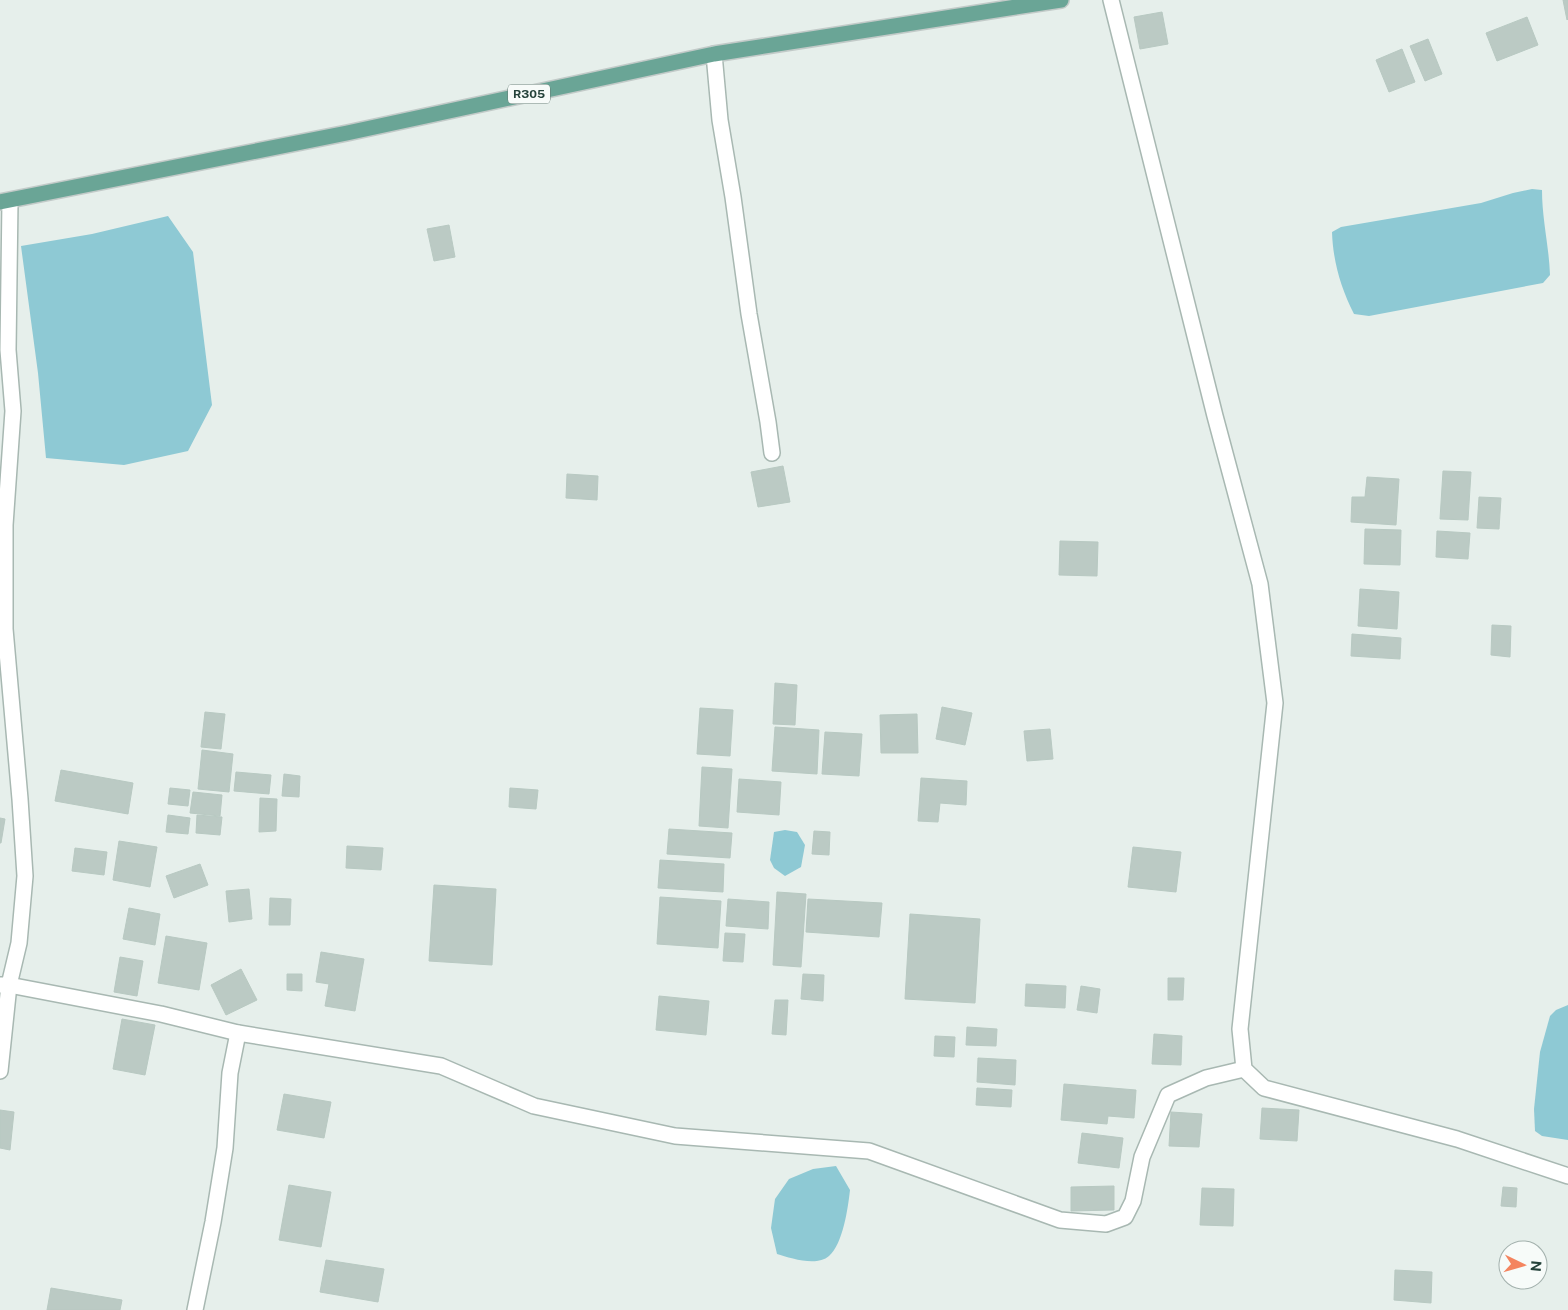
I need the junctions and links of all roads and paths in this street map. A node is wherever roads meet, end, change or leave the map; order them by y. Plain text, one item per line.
1 (1060, 0) edge
2 (1111, 0) edge
3 (714, 54) junction
4 (5, 201) edge
5 (772, 453) dead end
6 (5, 985) edge
7 (238, 1033) junction
8 (1244, 1069) junction
9 (0, 1071) edge
10 (1568, 1176) edge
11 (195, 1310) edge

1 - 3 main road, R305
2 - 8 street
3 - 4 main road, R305
3 - 5 street
4 - 6 street
6 - 7 street
6 - 9 street
7 - 8 street
7 - 11 street
8 - 10 street

